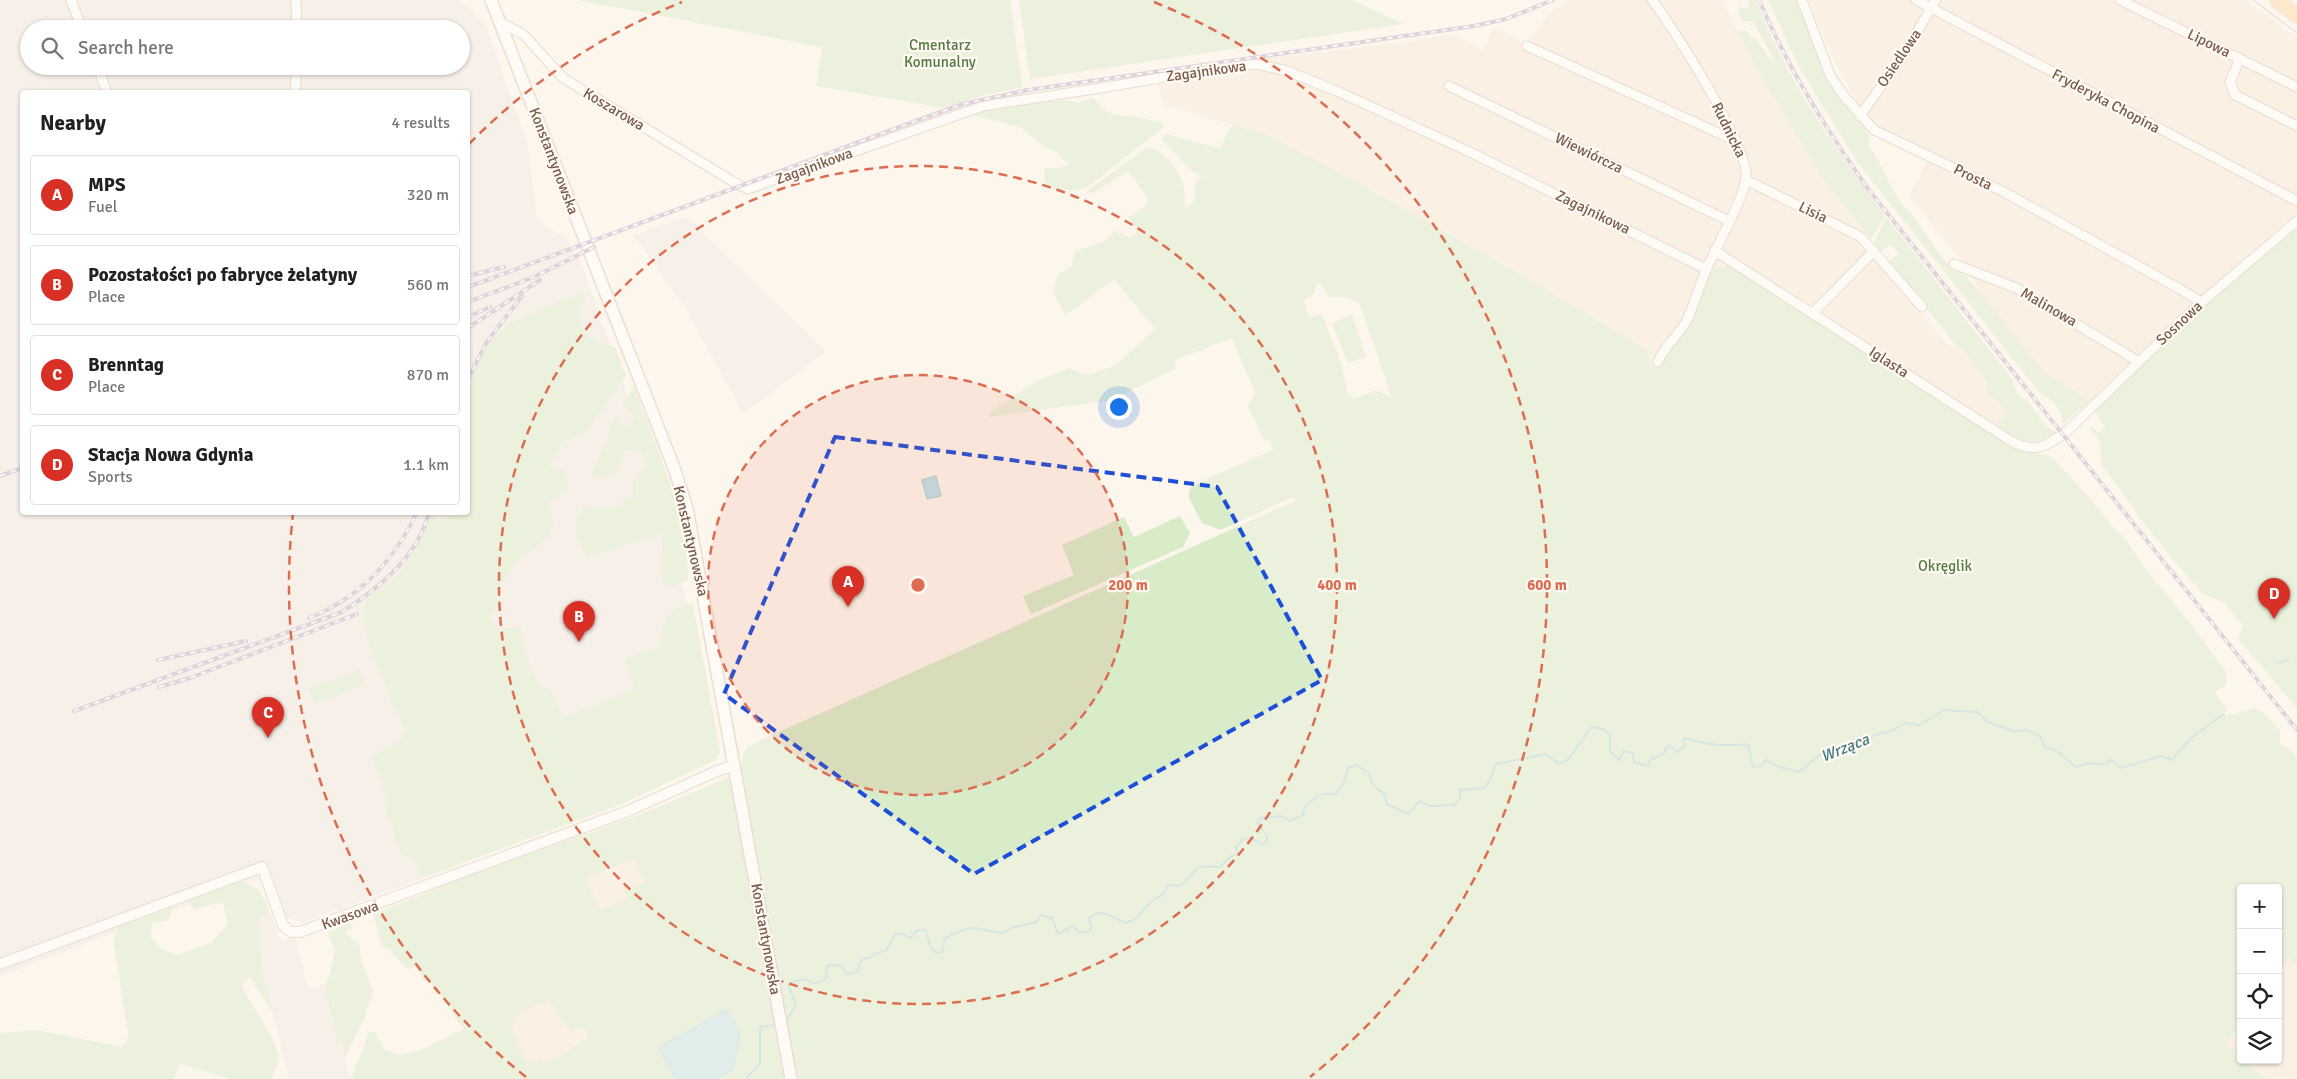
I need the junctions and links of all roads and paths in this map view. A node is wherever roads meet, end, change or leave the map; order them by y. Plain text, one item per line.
1 (71, 0) edge
2 (296, 0) edge
3 (491, 0) edge
4 (1652, 0) edge
5 (1802, 0) edge
6 (1916, 0) edge
7 (2120, 0) edge
8 (2278, 0) edge
9 (1934, 4) edge
10 (2297, 16) edge
11 (79, 20) edge
12 (297, 20) edge
13 (500, 22) junction
14 (1527, 46) dead end
15 (2240, 58) junction
16 (100, 75) edge
17 (296, 75) edge
18 (1448, 86) dead end
19 (2297, 87) edge
20 (106, 90) edge
21 (294, 90) edge
22 (1860, 116) junction
23 (2297, 126) edge
24 (1737, 141) junction
25 (1746, 180) junction
26 (737, 184) joint
27 (2297, 201) edge
28 (1729, 221) junction
29 (2297, 221) edge
30 (1874, 251) junction
31 (1715, 252) junction
32 (1954, 264) dead end
33 (1706, 269) junction
34 (2201, 302) junction
35 (1922, 307) dead end
36 (1813, 313) junction
37 (2138, 361) junction
38 (1658, 362) dead end
39 (2066, 432) joint
40 (735, 765) junction
41 (0, 964) edge
42 (791, 1079) edge

1 - 11 street
2 - 12 street
3 - 13 main road, Konstantynowska
4 - 24 street, Rudnicka
5 - 22 street, Prosta
6 - 9 street, Fryderyka Chopina
7 - 15 street, Lipowa
8 - 10 main road
9 - 22 street, Osiedlowa
9 - 27 street, Fryderyka Chopina
13 - 26 street, Koszarowa
13 - 40 main road, Konstantynowska
14 - 24 street
15 - 19 street, Lipowa
15 - 23 street
16 - 20 street
17 - 21 street
18 - 28 street, Wiewiórcza
22 - 34 street, Prosta
24 - 25 street, Rudnicka
25 - 28 street
25 - 30 street, Lisia
26 - 33 street, Zagajnikowa
28 - 31 street
29 - 34 street, Sosnowa
30 - 35 street, Lisia
30 - 36 street
31 - 33 street
31 - 36 street, Iglasta
32 - 37 street, Malinowa
33 - 38 street
34 - 37 street, Sosnowa
36 - 39 street, Iglasta
37 - 39 street, Sosnowa
40 - 41 street, Kwasowa
40 - 42 main road, Konstantynowska

